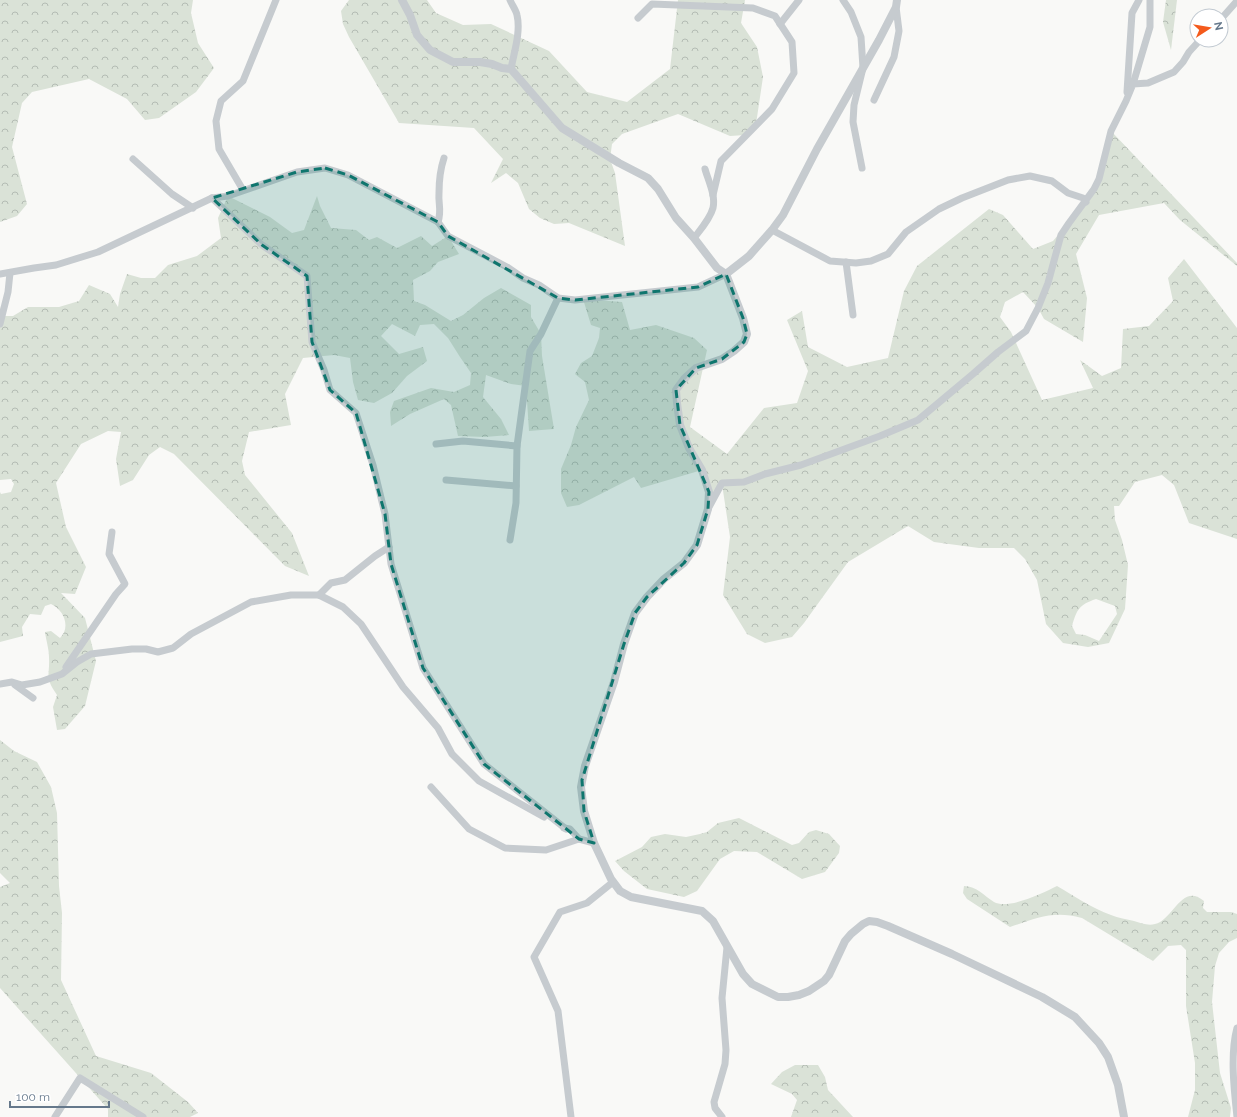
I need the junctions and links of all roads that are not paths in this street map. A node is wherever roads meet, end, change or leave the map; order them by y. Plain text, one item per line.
1 (276, 0) edge
2 (402, 0) edge
3 (510, 0) edge
4 (799, 0) edge
5 (844, 0) edge
6 (1139, 0) edge
7 (1150, 0) edge
8 (1237, 1) edge
9 (896, 4) edge
10 (1229, 10) edge
11 (638, 18) dead end
12 (780, 24) junction
13 (1193, 48) edge
14 (863, 68) junction
15 (512, 69) junction
16 (1132, 84) junction
17 (874, 100) dead end
18 (1126, 101) junction
19 (444, 158) dead end
20 (133, 159) dead end
21 (705, 168) dead end
22 (862, 168) dead end
23 (243, 190) junction
24 (713, 195) junction
25 (212, 198) junction
26 (1086, 202) junction
27 (192, 208) junction
28 (438, 222) junction
29 (772, 230) junction
30 (694, 238) junction
31 (846, 262) junction
32 (10, 273) junction
33 (0, 274) edge
34 (726, 274) junction
35 (558, 298) junction
36 (853, 314) dead end
37 (0, 324) edge
38 (436, 444) dead end
39 (517, 446) junction
40 (446, 480) dead end
41 (516, 486) junction
42 (708, 509) junction
43 (112, 532) dead end
44 (510, 540) dead end
45 (389, 547) junction
46 (319, 595) junction
47 (62, 674) junction
48 (12, 682) junction
49 (0, 684) edge
50 (33, 698) dead end
51 (431, 787) dead end
52 (566, 829) junction
53 (579, 839) junction
54 (594, 843) junction
55 (613, 882) junction
56 (727, 947) junction
57 (1237, 1028) edge
58 (55, 1117) edge
59 (143, 1117) edge
60 (571, 1117) edge
61 (722, 1117) edge
62 (1124, 1117) edge
63 (1237, 1117) edge

1 - 23 street
2 - 15 street
3 - 15 street
4 - 12 street
5 - 14 street
6 - 18 street
7 - 16 street
8 - 10 street
9 - 14 street
9 - 17 street
11 - 12 street
12 - 24 street
13 - 16 street
14 - 22 street
14 - 29 street
15 - 30 street
16 - 18 street
18 - 26 street
19 - 28 street
20 - 27 street
21 - 24 street
23 - 25 street
23 - 28 street
24 - 30 street
25 - 27 street
25 - 45 street
26 - 31 street
26 - 42 street
27 - 32 street
28 - 35 street
29 - 31 street
29 - 34 street
30 - 34 street
31 - 36 street
32 - 33 street
32 - 37 street
34 - 35 street
34 - 42 street
35 - 39 street
38 - 39 street
39 - 41 street
40 - 41 street
41 - 44 street
42 - 54 street
43 - 47 street
45 - 46 street
45 - 52 street
46 - 47 street
46 - 52 street
47 - 48 street
48 - 49 street
48 - 50 street
51 - 53 street
52 - 53 street
53 - 54 street
54 - 55 street
55 - 56 street
55 - 60 street
56 - 61 street
56 - 62 street
57 - 63 street
58 - 59 street

